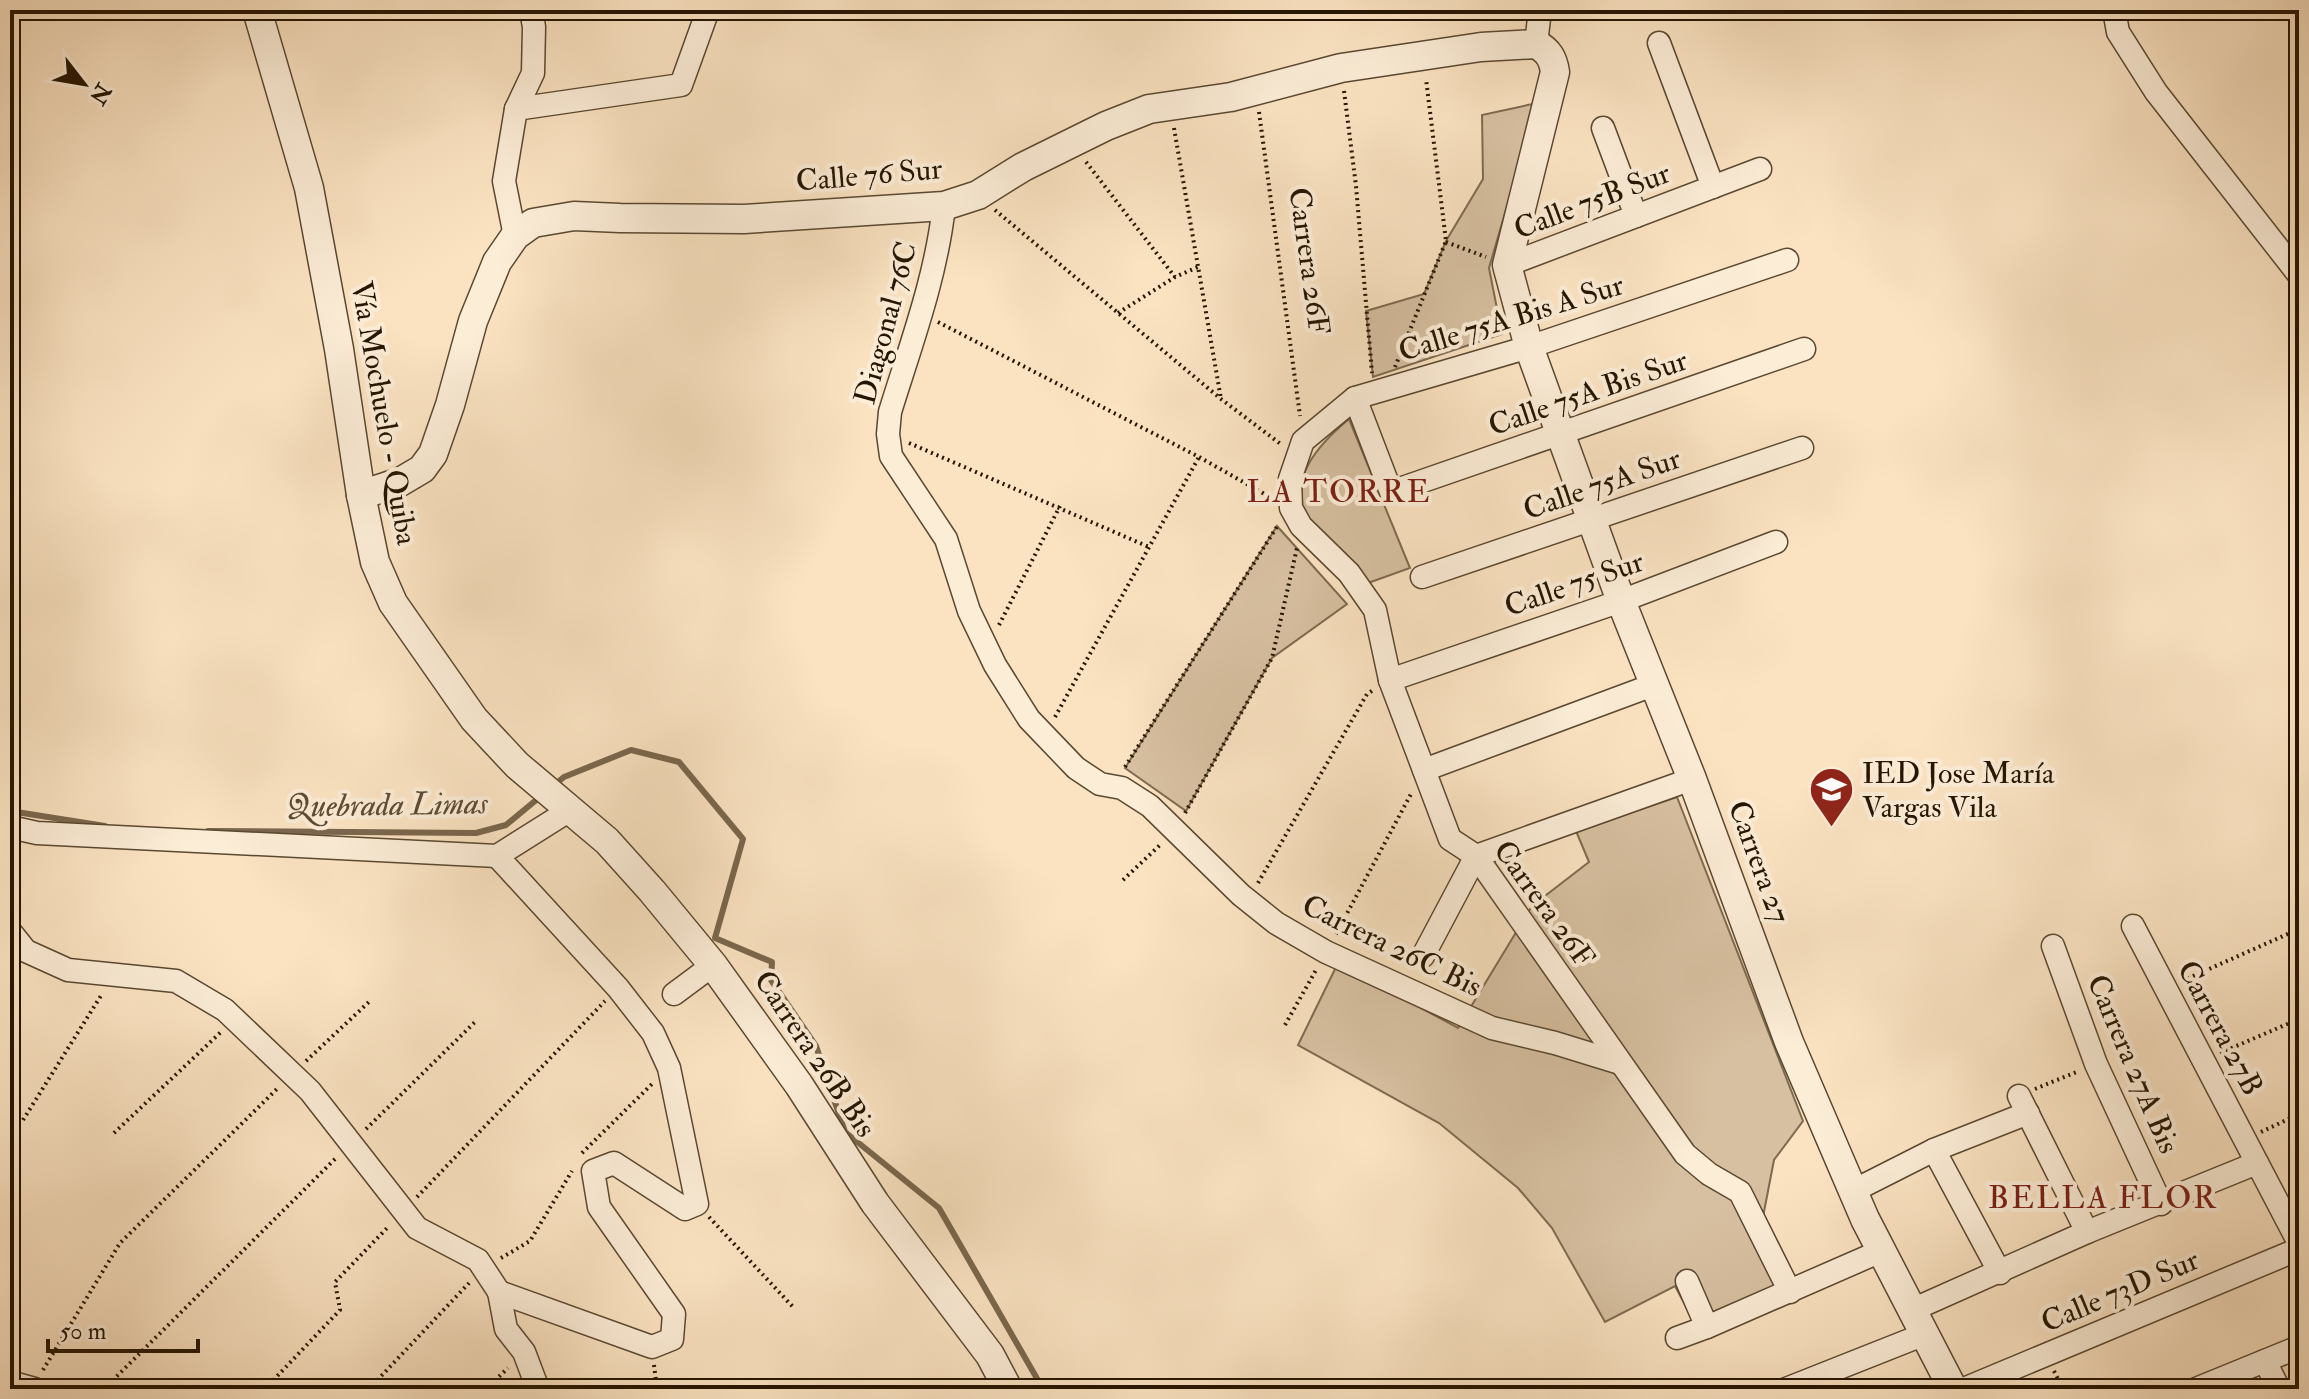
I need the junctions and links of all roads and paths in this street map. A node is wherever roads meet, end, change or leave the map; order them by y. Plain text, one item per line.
1 (257, 10) edge
2 (531, 10) edge
3 (708, 10) edge
4 (1540, 10) edge
5 (2114, 10) edge
6 (1659, 43) dead end
7 (1536, 44) junction
8 (1423, 56) junction
9 (1341, 68) junction
10 (1256, 90) junction
11 (1170, 106) junction
12 (516, 109) junction
13 (1603, 128) dead end
14 (1071, 143) junction
15 (1760, 169) dead end
16 (1713, 187) junction
17 (978, 195) junction
18 (944, 206) junction
19 (1636, 216) junction
20 (515, 236) junction
21 (1446, 241) junction
22 (1787, 260) dead end
23 (1507, 265) junction
24 (1198, 267) junction
25 (2299, 275) edge
26 (1175, 277) junction
27 (1118, 313) junction
28 (921, 314) junction
29 (1529, 347) junction
30 (1804, 349) dead end
31 (1372, 392) junction
32 (1221, 399) junction
33 (1563, 435) junction
34 (890, 445) junction
35 (1802, 448) dead end
36 (1300, 449) junction
37 (1199, 457) junction
38 (361, 495) junction
39 (1060, 506) junction
40 (1296, 517) junction
41 (1592, 518) junction
42 (1776, 542) dead end
43 (1149, 547) junction
44 (1422, 577) dead end
45 (1621, 601) junction
46 (987, 649) junction
47 (1390, 680) junction
48 (1653, 685) junction
49 (1045, 735) junction
50 (1424, 770) junction
51 (1692, 779) junction
52 (1113, 787) junction
53 (555, 797) junction
54 (10, 827) edge
55 (1176, 830) junction
56 (497, 856) junction
57 (1476, 856) junction
58 (1123, 880) dead end
59 (1248, 901) junction
60 (2133, 926) dead end
61 (2299, 929) edge
62 (10, 931) edge
63 (2053, 946) dead end
64 (1326, 952) junction
65 (1423, 956) dead end
66 (713, 965) junction
67 (114, 975) junction
68 (618, 988) junction
69 (2165, 988) junction
70 (674, 994) dead end
71 (371, 1000) dead end
72 (234, 1019) junction
73 (2299, 1019) edge
74 (476, 1021) dead end
75 (1285, 1025) dead end
76 (2203, 1061) junction
77 (1620, 1063) junction
78 (2096, 1064) junction
79 (669, 1068) junction
80 (292, 1074) junction
81 (2023, 1104) junction
82 (2299, 1114) edge
83 (23, 1120) dead end
84 (114, 1133) dead end
85 (2245, 1139) junction
86 (351, 1144) junction
87 (1934, 1150) junction
88 (2257, 1163) junction
89 (1853, 1191) junction
90 (697, 1204) junction
91 (2161, 1204) junction
92 (403, 1211) junction
93 (2087, 1232) junction
94 (2299, 1243) edge
95 (2299, 1249) edge
96 (1881, 1251) junction
97 (485, 1267) junction
98 (2000, 1273) junction
99 (1687, 1281) dead end
100 (499, 1292) junction
101 (1790, 1292) junction
102 (793, 1307) dead end
103 (1918, 1322) junction
104 (1707, 1327) junction
105 (1677, 1338) dead end
106 (2299, 1347) edge
107 (524, 1352) junction
108 (2265, 1361) junction
109 (10, 1382) edge
110 (34, 1389) edge
111 (104, 1389) edge
112 (265, 1389) edge
113 (369, 1389) edge
114 (486, 1389) edge
115 (538, 1389) edge
116 (1008, 1389) edge
117 (1786, 1389) edge
118 (1953, 1389) edge
119 (1964, 1389) edge
120 (2196, 1389) edge
121 (2279, 1389) edge

1 - 38 street, Vía Mochuelo - Quiba
2 - 12 street
3 - 12 street
4 - 7 street
5 - 25 street
6 - 16 street
7 - 8 street, Calle 76 Sur
7 - 23 street
8 - 9 street, Calle 76 Sur
8 - 21 path
9 - 10 street, Calle 76 Sur
9 - 31 path
10 - 11 street, Calle 76 Sur
10 - 36 path, Carrera 26F
11 - 14 street, Calle 76 Sur
11 - 24 path
12 - 20 street
13 - 19 street
14 - 17 street, Calle 76 Sur
14 - 26 path
15 - 16 street, Calle 75B Sur
16 - 19 street, Calle 75B Sur
17 - 18 street, Calle 76 Sur
17 - 27 path
18 - 20 street, Calle 76 Sur
18 - 28 street, Diagonal 76C
19 - 23 street, Calle 75B Sur
20 - 38 street
21 - 23 path, Calle 75B Sur
21 - 31 path
22 - 29 street, Calle 75A Bis A Sur
23 - 29 street, Carrera 27
24 - 26 path
24 - 32 path
26 - 27 path
27 - 32 path
28 - 34 street, Diagonal 76C
28 - 37 path
29 - 31 street, Calle 75A Bis A Sur
29 - 33 street, Carrera 27
30 - 33 street, Calle 75A Bis Sur
31 - 33 street, Calle 75A Bis Sur
31 - 36 street, Calle 75A Bis A Sur
32 - 36 path
33 - 41 street, Carrera 27
34 - 39 path
34 - 46 street, Carrera 26C Bis
35 - 41 street, Calle 75A Sur
36 - 40 street
37 - 40 path
37 - 43 path
38 - 53 street, Vía Mochuelo - Quiba
39 - 43 path
39 - 46 path
40 - 47 street, Carrera 26F
40 - 52 path
40 - 55 path
41 - 44 street, Calle 75A Sur
41 - 45 street, Carrera 27
42 - 45 street, Calle 75 Sur
43 - 49 path
45 - 47 street, Calle 75 Sur
45 - 48 street, Carrera 27
46 - 49 street, Carrera 26C Bis
47 - 50 street, Carrera 26F
47 - 59 path
48 - 50 street
48 - 51 street, Carrera 27
49 - 52 street, Carrera 26C Bis
50 - 57 street, Carrera 26F
50 - 64 path
51 - 57 street
51 - 89 street, Carrera 27
52 - 55 street, Carrera 26C Bis
53 - 56 street
53 - 66 street, Carrera 26B Bis
54 - 56 street
55 - 58 path
55 - 59 street, Carrera 26C Bis
56 - 68 street
57 - 65 street
57 - 77 street, Carrera 26F
59 - 64 street, Carrera 26C Bis
60 - 69 street, Carrera 27B
61 - 69 path
62 - 67 street
63 - 78 street, Carrera 27A Bis
64 - 75 path
64 - 77 street, Carrera 26C Bis
66 - 70 street
66 - 116 street, Carrera 26B Bis
67 - 72 street
67 - 83 path
68 - 79 street
68 - 92 path
69 - 76 street, Carrera 27B
71 - 80 path
72 - 80 street
72 - 84 path
73 - 76 path
74 - 86 path
76 - 85 street, Carrera 27B
77 - 101 street, Carrera 26F
78 - 81 path
78 - 91 street, Carrera 27A Bis
79 - 90 street
79 - 97 path
80 - 86 street
80 - 110 path
81 - 87 street
81 - 93 street
82 - 85 path
85 - 88 street, Carrera 27B
86 - 92 street
86 - 111 path
87 - 89 street
87 - 98 street
88 - 91 street
88 - 94 street, Carrera 27B
89 - 96 street, Carrera 27
90 - 100 street
90 - 102 path
91 - 93 street
92 - 97 street
92 - 112 path
93 - 98 street
95 - 119 street, Calle 73D Sur
96 - 101 street
96 - 103 street, Carrera 27
97 - 100 street
97 - 113 path
98 - 103 street
99 - 104 street
100 - 107 street
101 - 104 street
103 - 117 street
103 - 118 street, Carrera 27
104 - 105 street
106 - 108 street
107 - 114 path
107 - 115 street
108 - 120 street
108 - 121 street
109 - 110 street

